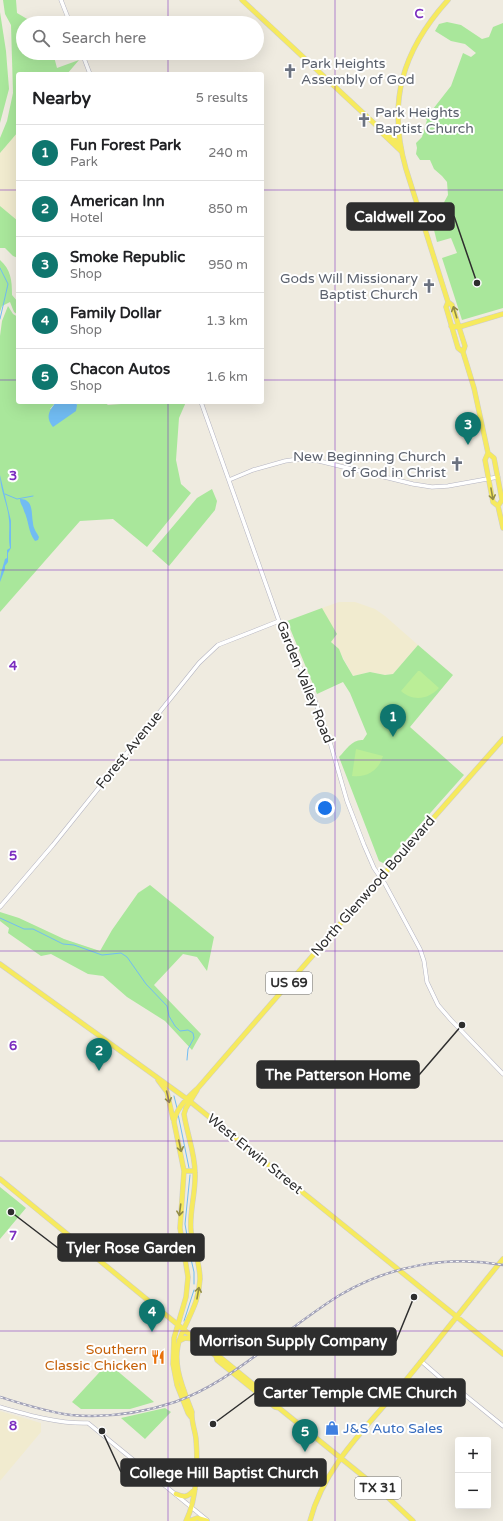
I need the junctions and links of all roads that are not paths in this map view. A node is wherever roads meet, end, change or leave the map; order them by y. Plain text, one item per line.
1 (61, 0) edge
2 (242, 0) edge
3 (448, 0) edge
4 (67, 16) edge
5 (259, 16) edge
6 (264, 21) edge
7 (85, 60) edge
8 (89, 72) edge
9 (379, 128) junction
10 (400, 145) junction
11 (401, 152) junction
12 (448, 302) junction
13 (503, 314) edge
14 (451, 326) junction
15 (459, 327) junction
16 (463, 352) junction
17 (202, 404) edge
18 (488, 453) junction
19 (498, 477) junction
20 (489, 478) junction
21 (229, 480) junction
22 (498, 506) junction
23 (503, 528) edge
24 (279, 621) junction
25 (503, 739) edge
26 (380, 878) junction
27 (0, 906) edge
28 (0, 964) edge
29 (503, 1074) edge
30 (155, 1075) junction
31 (189, 1100) junction
32 (185, 1110) junction
33 (201, 1110) junction
34 (174, 1122) junction
35 (184, 1171) junction
36 (195, 1171) junction
37 (0, 1179) edge
38 (503, 1259) edge
39 (182, 1311) junction
40 (167, 1316) junction
41 (457, 1317) junction
42 (177, 1324) junction
43 (184, 1329) junction
44 (195, 1339) junction
45 (179, 1341) junction
46 (503, 1354) edge
47 (421, 1361) junction
48 (0, 1407) edge
49 (191, 1417) junction
50 (503, 1426) edge
51 (341, 1458) junction
52 (195, 1489) junction
53 (176, 1494) junction
54 (191, 1508) junction
55 (187, 1521) edge
56 (207, 1521) edge
57 (310, 1521) edge
58 (413, 1521) edge

1 - 4 street
2 - 5 main road
3 - 10 main road
6 - 9 main road
7 - 8 street
9 - 10 main road
9 - 11 main road
10 - 11 main road
11 - 12 main road
12 - 14 main road
15 -> 12 main road
13 - 15 main road
14 - 15 main road
14 - 16 main road
15 - 16 main road
16 - 18 main road
17 - 21 street, Garden Valley Road
18 - 19 main road
18 - 20 main road
19 - 20 street
19 - 22 main road
20 - 21 street
20 -> 22 main road
21 - 24 street, Garden Valley Road
22 - 23 main road
24 - 26 street, Garden Valley Road
24 - 27 street, Forest Avenue
25 - 26 main road, North Glenwood Boulevard / US 69
26 - 29 street, Garden Valley Road
26 - 31 main road, North Glenwood Boulevard / US 69
28 - 30 main road, West Erwin Street
30 - 31 main road, West Erwin Street
30 -> 34 main road
31 - 32 main road, US 69
31 - 33 main road, West Erwin Street
31 - 34 main road, US 69
32 - 33 main road
32 - 36 main road
33 - 41 main road, West Erwin Street
34 -> 35 main road
35 - 36 main road
35 -> 39 main road
43 -> 36 main road
37 - 40 main road, TX 31
38 - 41 main road
39 - 40 main road
39 - 42 main road
40 - 42 main road, TX 31
41 - 46 main road, West Erwin Street
41 - 47 main road
42 - 43 main road, TX 31
42 - 49 main road
43 - 44 main road, TX 31
43 - 45 main road
44 - 45 main road
44 - 51 main road, TX 31
45 - 49 main road
47 - 50 street
47 - 51 main road
48 - 53 street
49 - 52 main road
51 - 57 main road
51 - 58 main road, TX 31
52 - 53 main road
52 - 54 main road
53 - 54 street
54 - 55 main road
54 - 56 street
55 - 56 main road

